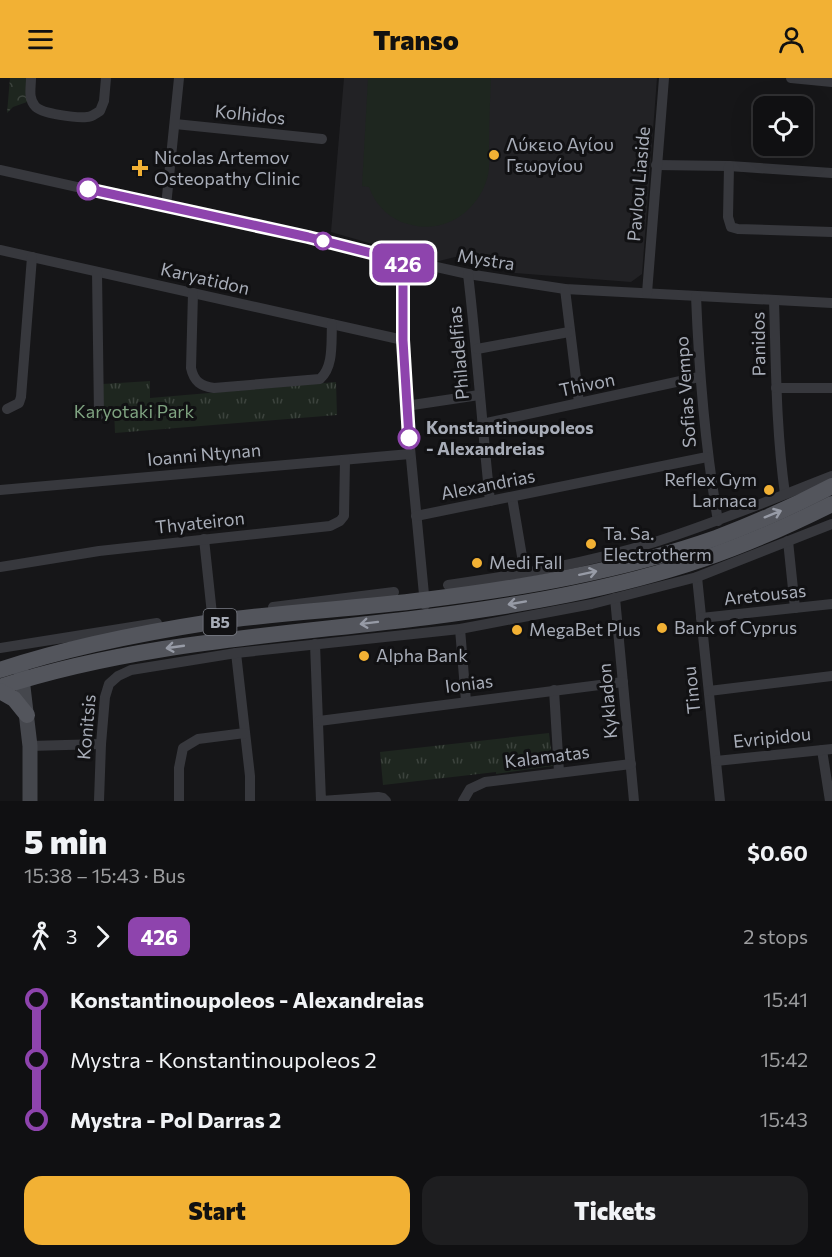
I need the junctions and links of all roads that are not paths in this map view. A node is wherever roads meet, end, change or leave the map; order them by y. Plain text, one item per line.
1 (32, 78) edge
2 (106, 78) edge
3 (179, 78) edge
4 (664, 78) edge
5 (791, 78) edge
6 (832, 82) edge
7 (175, 124) junction
8 (322, 139) dead end
9 (656, 165) junction
10 (729, 166) junction
11 (0, 170) edge
12 (832, 173) edge
13 (166, 206) junction
14 (832, 232) edge
15 (0, 250) edge
16 (32, 257) junction
17 (403, 261) junction
18 (97, 272) junction
19 (468, 274) junction
20 (565, 289) junction
21 (193, 293) junction
22 (647, 293) junction
23 (696, 296) junction
24 (774, 300) junction
25 (832, 303) edge
26 (332, 324) junction
27 (569, 332) junction
28 (403, 340) junction
29 (477, 350) junction
30 (699, 377) junction
31 (776, 388) junction
32 (832, 388) edge
33 (479, 396) junction
34 (579, 404) junction
35 (406, 406) junction
36 (7, 409) dead end
37 (99, 415) dead end
38 (482, 424) junction
39 (410, 454) junction
40 (707, 457) junction
41 (345, 460) junction
42 (832, 476) edge
43 (832, 486) edge
44 (0, 490) edge
45 (785, 494) junction
46 (512, 497) junction
47 (490, 501) junction
48 (832, 504) edge
49 (416, 516) junction
50 (717, 521) junction
51 (832, 524) edge
52 (204, 539) junction
53 (788, 541) junction
54 (0, 567) edge
55 (525, 574) junction
56 (697, 577) junction
57 (448, 585) dead end
58 (394, 592) dead end
59 (615, 598) junction
60 (832, 604) edge
61 (426, 608) junction
62 (795, 608) junction
63 (212, 614) junction
64 (701, 618) junction
65 (460, 629) junction
66 (315, 644) junction
67 (0, 648) edge
68 (236, 653) junction
69 (0, 670) edge
70 (21, 671) junction
71 (832, 676) edge
72 (623, 681) junction
73 (0, 689) edge
74 (554, 690) junction
75 (709, 691) junction
76 (466, 701) junction
77 (27, 715) junction
78 (319, 721) junction
79 (245, 733) junction
80 (100, 744) junction
81 (30, 746) junction
82 (827, 750) edge
83 (716, 760) junction
84 (631, 764) junction
85 (560, 772) junction
86 (30, 801) edge
87 (99, 801) edge
88 (179, 801) edge
89 (250, 801) edge
90 (321, 801) edge
91 (386, 801) edge
92 (463, 801) edge
93 (634, 801) edge
94 (720, 801) edge
95 (830, 801) edge

1 - 2 street
3 - 7 street
4 - 9 street, Pavlou Liaside
5 - 6 street
7 - 8 street, Kolhidos
7 - 13 street
9 - 10 street
9 - 22 street, Pavlou Liaside
10 - 12 street
10 - 14 street
11 - 13 street, Mystra
13 - 17 street, Mystra
15 - 16 street, Karyatidon
16 - 18 street, Karyatidon
16 - 36 street
17 - 19 street, Mystra
17 - 28 street
18 - 21 street, Karyatidon
18 - 37 street
19 - 20 street, Mystra
19 - 29 street, Philadelfias
20 - 22 street, Mystra
20 - 27 street
21 - 26 street, Karyatidon
21 - 26 street
22 - 23 street, Mystra
23 - 24 street, Mystra
23 - 30 street, Sofias Vempo
24 - 25 street, Mystra
24 - 31 street, Panidos
26 - 28 street, Karyatidon
27 - 29 street
27 - 34 street
28 - 35 street
29 - 33 street, Philadelfias
30 - 34 street, Thivon
30 - 40 street, Sofias Vempo
31 - 32 street, Panidos
31 - 45 street, Panidos
33 - 35 street
33 - 38 street, Philadelfias
34 - 38 street, Thivon
35 - 39 street
38 - 47 street, Philadelfias
39 - 41 street, Ioanni Ntynan
39 - 49 street
40 - 46 street, Alexandrias
40 - 50 street, Sofias Vempo
41 - 44 street, Ioanni Ntynan
41 - 52 street, Thyateiron
42 - 45 street
61 -> 43 main road, B5
45 - 50 street
46 - 47 street, Alexandrias
46 - 55 street
47 - 49 street, Alexandrias
48 -> 61 main road, B5
49 - 61 street
50 - 55 street
51 - 53 street
52 - 54 street, Thyateiron
52 - 63 street
53 - 56 street
53 - 62 street
55 - 57 street
56 - 59 street
56 - 64 street, Tinou
58 - 63 street
59 - 65 street
59 - 72 street, Kykladon
60 - 62 street, Aretousas
61 - 70 main road, B5
62 - 64 street, Aretousas
63 - 67 street
64 - 75 street, Tinou
65 - 66 street
65 - 76 street
66 - 68 street
66 - 78 street
68 - 79 street
68 - 80 street, Konitsis
69 - 70 main road, B5
70 - 73 main road, B5
70 - 77 street
71 - 75 street
72 - 74 street, Ionias
72 - 84 street, Kykladon
73 - 77 main road
74 - 76 street, Ionias
74 - 85 street
75 - 83 street, Tinou
76 - 78 street, Ionias
77 - 81 street
78 - 90 street
79 - 88 street
79 - 89 street
80 - 81 street
80 - 87 street, Konitsis
81 - 86 street
82 - 83 street, Evripidou
82 - 95 street
83 - 94 street, Tinou
84 - 85 street, Kalamatas
84 - 93 street, Kykladon
85 - 92 street, Kalamatas
90 - 91 street

